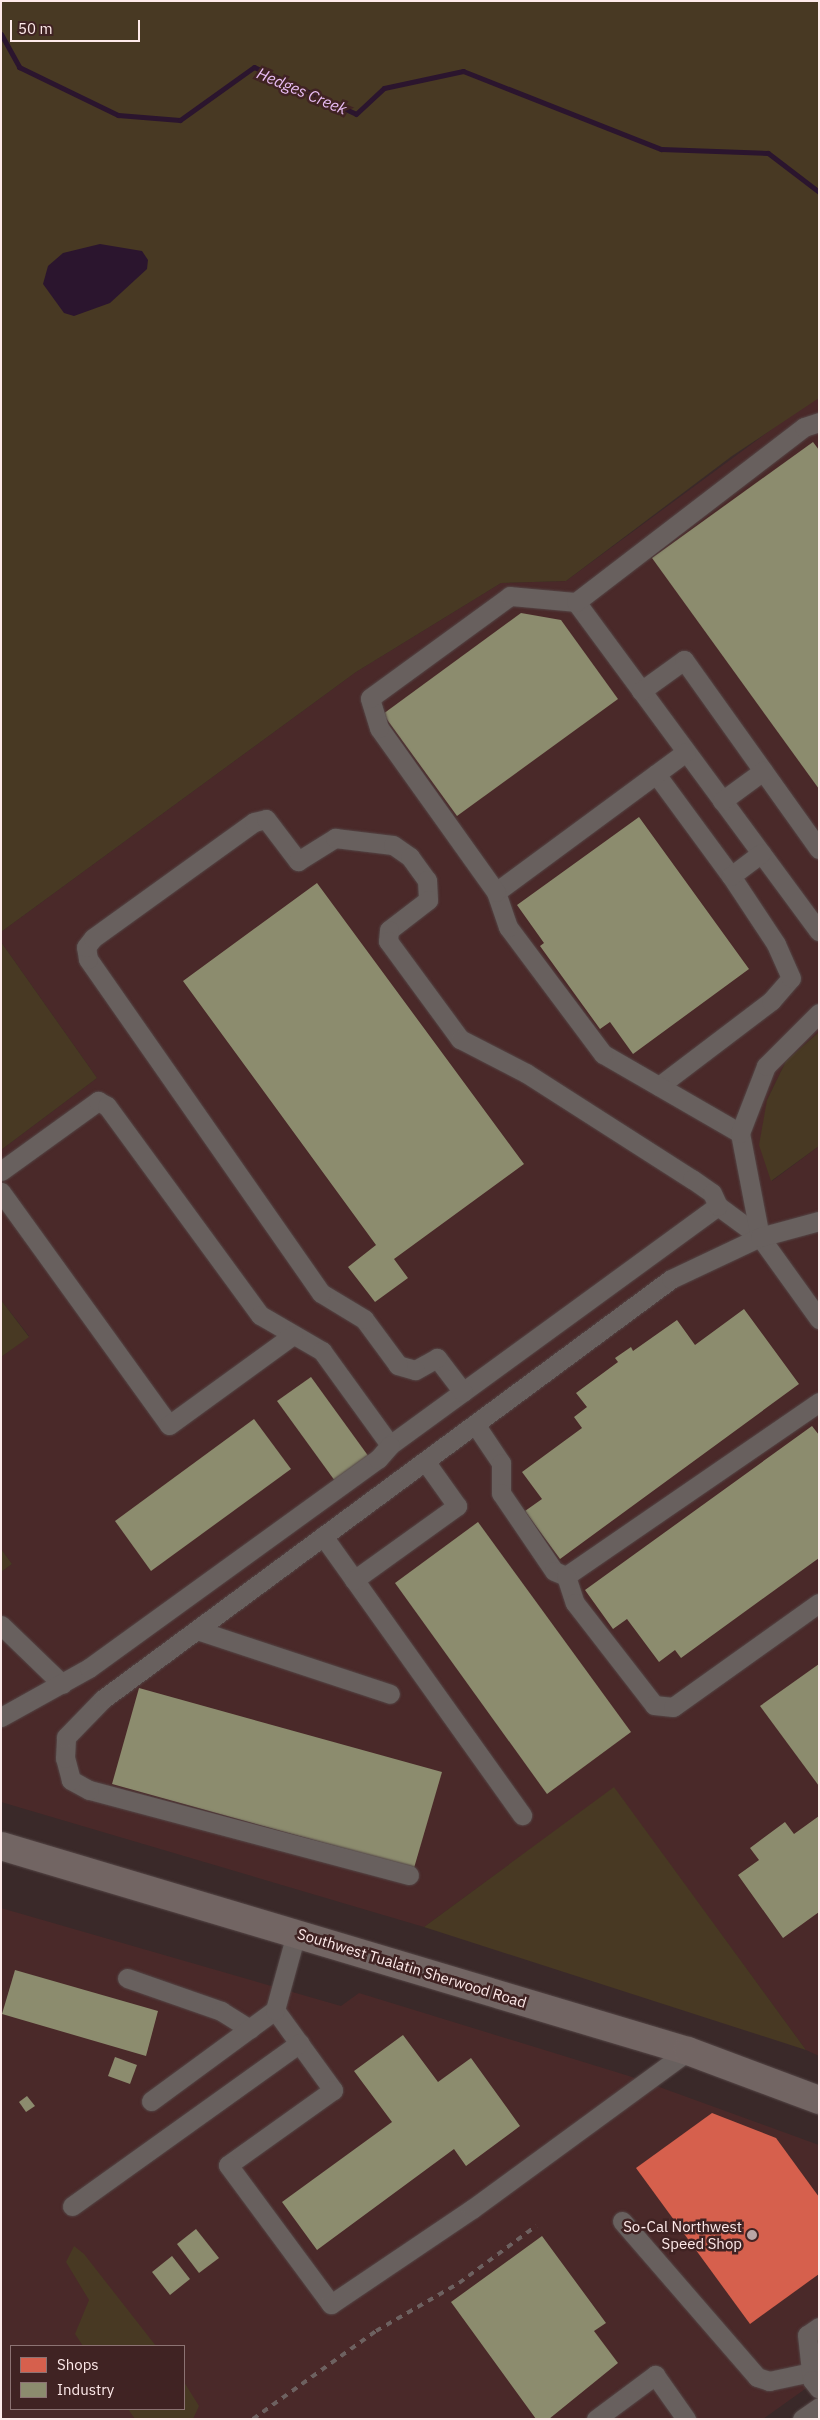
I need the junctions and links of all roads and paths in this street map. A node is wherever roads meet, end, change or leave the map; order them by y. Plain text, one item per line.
1 (819, 422) edge
2 (576, 602) junction
3 (641, 691) junction
4 (686, 752) junction
5 (763, 771) junction
6 (656, 774) junction
7 (722, 801) junction
8 (819, 849) edge
9 (761, 853) junction
10 (731, 876) junction
11 (496, 892) junction
12 (819, 931) edge
13 (819, 1013) edge
14 (659, 1086) junction
15 (740, 1133) junction
16 (1, 1171) edge
17 (1, 1192) edge
18 (718, 1206) junction
19 (819, 1221) edge
20 (760, 1237) junction
21 (819, 1319) edge
22 (293, 1335) junction
23 (463, 1392) junction
24 (819, 1402) edge
25 (475, 1424) junction
26 (390, 1444) junction
27 (425, 1461) junction
28 (323, 1536) junction
29 (566, 1576) junction
30 (354, 1580) junction
31 (819, 1603) edge
32 (1, 1625) edge
33 (197, 1630) junction
34 (62, 1684) junction
35 (390, 1694) dead end
36 (1, 1717) edge
37 (522, 1815) dead end
38 (1, 1846) edge
39 (409, 1875) dead end
40 (296, 1934) junction
41 (127, 1978) dead end
42 (276, 2010) junction
43 (250, 2029) junction
44 (300, 2043) junction
45 (688, 2051) junction
46 (819, 2100) edge
47 (151, 2101) dead end
48 (72, 2206) dead end
49 (622, 2220) dead end
50 (819, 2327) edge
51 (815, 2381) edge
52 (819, 2407) edge
53 (596, 2419) edge
54 (686, 2419) edge
55 (802, 2419) edge

1 - 2 street
2 - 3 street
2 - 11 street
3 - 4 street
3 - 5 street
4 - 6 street
4 - 7 street
5 - 7 street
5 - 8 street
6 - 10 street
6 - 11 street
7 - 9 street
9 - 10 street
9 - 12 street
10 - 14 street
11 - 14 street
13 - 15 street
14 - 15 street
15 - 20 street
16 - 22 street
17 - 22 street
18 - 20 street
18 - 23 street
18 - 23 street
19 - 20 street
20 - 21 street
20 - 25 street
22 - 26 street
23 - 26 street
24 - 29 street
25 - 27 street
25 - 29 street
26 - 34 street
27 - 28 street
27 - 30 street
28 - 30 street
28 - 33 street
29 - 31 street
30 - 37 street
32 - 34 street
33 - 35 street
33 - 39 street
34 - 36 street
38 - 40 highway, Southwest Tualatin Sherwood Road
40 - 42 street
40 - 45 highway, Southwest Tualatin Sherwood Road
41 - 43 street
42 - 43 street
42 - 44 street
43 - 47 street
44 - 45 street
44 - 48 street
45 - 46 highway, Southwest Tualatin Sherwood Road
49 - 51 street
50 - 51 street
52 - 55 street
53 - 54 street

